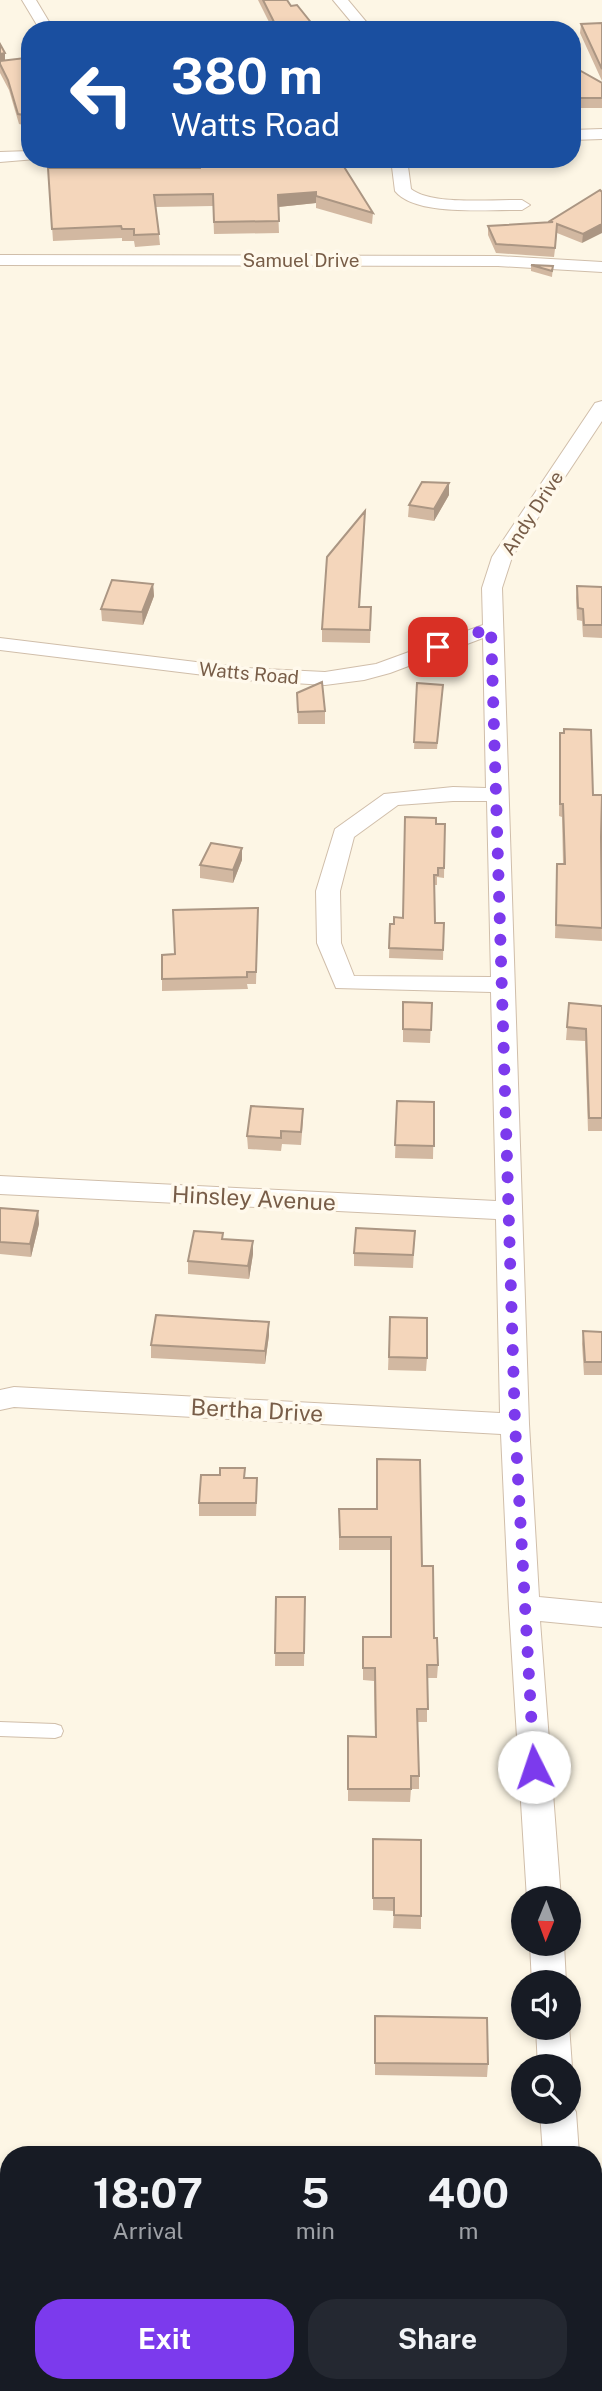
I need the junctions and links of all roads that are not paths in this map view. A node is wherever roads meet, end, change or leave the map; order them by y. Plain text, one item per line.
1 (29, 0) edge
2 (340, 0) edge
3 (42, 21) edge
4 (358, 21) edge
5 (602, 134) edge
6 (581, 135) edge
7 (21, 156) edge
8 (0, 157) edge
9 (400, 168) edge
10 (522, 205) dead end
11 (0, 260) edge
12 (602, 267) edge
13 (602, 407) edge
14 (491, 629) junction
15 (0, 644) edge
16 (496, 795) junction
17 (501, 985) junction
18 (0, 1185) edge
19 (508, 1211) junction
20 (0, 1400) edge
21 (515, 1424) junction
22 (524, 1608) junction
23 (602, 1615) edge
24 (0, 1729) edge
25 (55, 1731) dead end
26 (543, 1886) edge
27 (559, 2124) edge
28 (560, 2146) edge

1 - 3 street
2 - 4 street
5 - 6 street
7 - 8 street
9 - 10 street
11 - 12 street, Samuel Drive
13 - 14 street, Andy Drive
14 - 15 street, Watts Road
14 - 16 street, Andy Drive
16 - 17 street, Andy Drive
16 - 17 street
17 - 19 street, Andy Drive
18 - 19 street, Hinsley Avenue
19 - 21 street, Andy Drive
20 - 21 street, Bertha Drive
21 - 22 street, Andy Drive
22 - 23 street
22 - 26 street, Andy Drive
24 - 25 lane
27 - 28 street

